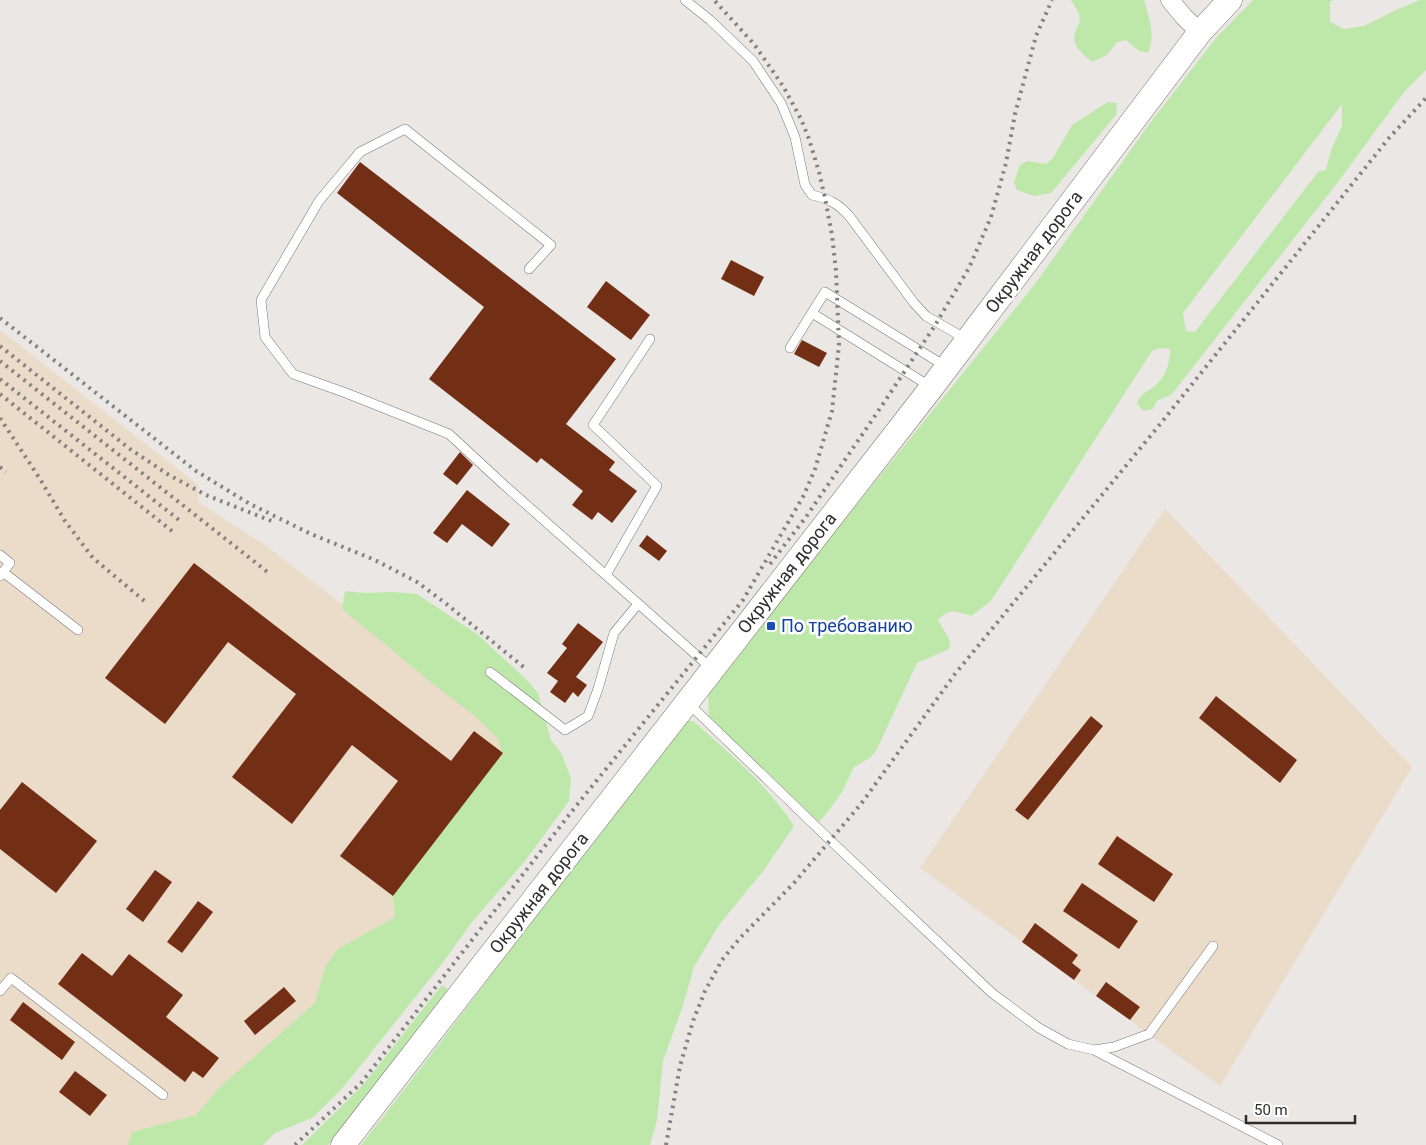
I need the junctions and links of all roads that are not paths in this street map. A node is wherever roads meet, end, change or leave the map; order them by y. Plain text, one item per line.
1 (685, 0) edge
2 (1170, 0) edge
3 (1230, 0) edge
4 (1200, 32) junction
5 (529, 269) dead end
6 (812, 313) junction
7 (650, 339) dead end
8 (967, 340) junction
9 (790, 348) dead end
10 (947, 367) junction
11 (932, 387) junction
12 (0, 555) edge
13 (2, 574) edge
14 (606, 575) junction
15 (638, 604) junction
16 (78, 630) dead end
17 (712, 670) junction
18 (490, 672) dead end
19 (687, 702) junction
20 (1213, 946) dead end
21 (0, 991) edge
22 (1094, 1050) junction
23 (163, 1095) dead end
24 (344, 1145) edge
25 (1278, 1145) edge

1 - 8 lane
2 - 4 street
3 - 4 main road, Окружная дорога
4 - 8 main road, Окружная дорога
5 - 14 lane
6 - 9 lane
6 - 10 lane
6 - 11 lane
7 - 14 lane
8 - 10 main road, Окружная дорога
10 - 11 main road, Окружная дорога
11 - 17 main road, Окружная дорога
12 - 13 lane
13 - 16 lane
14 - 15 lane
15 - 17 lane
15 - 18 lane
17 - 19 main road, Окружная дорога
19 - 22 lane
19 - 24 main road, Окружная дорога
20 - 22 lane
21 - 23 lane
22 - 25 lane

